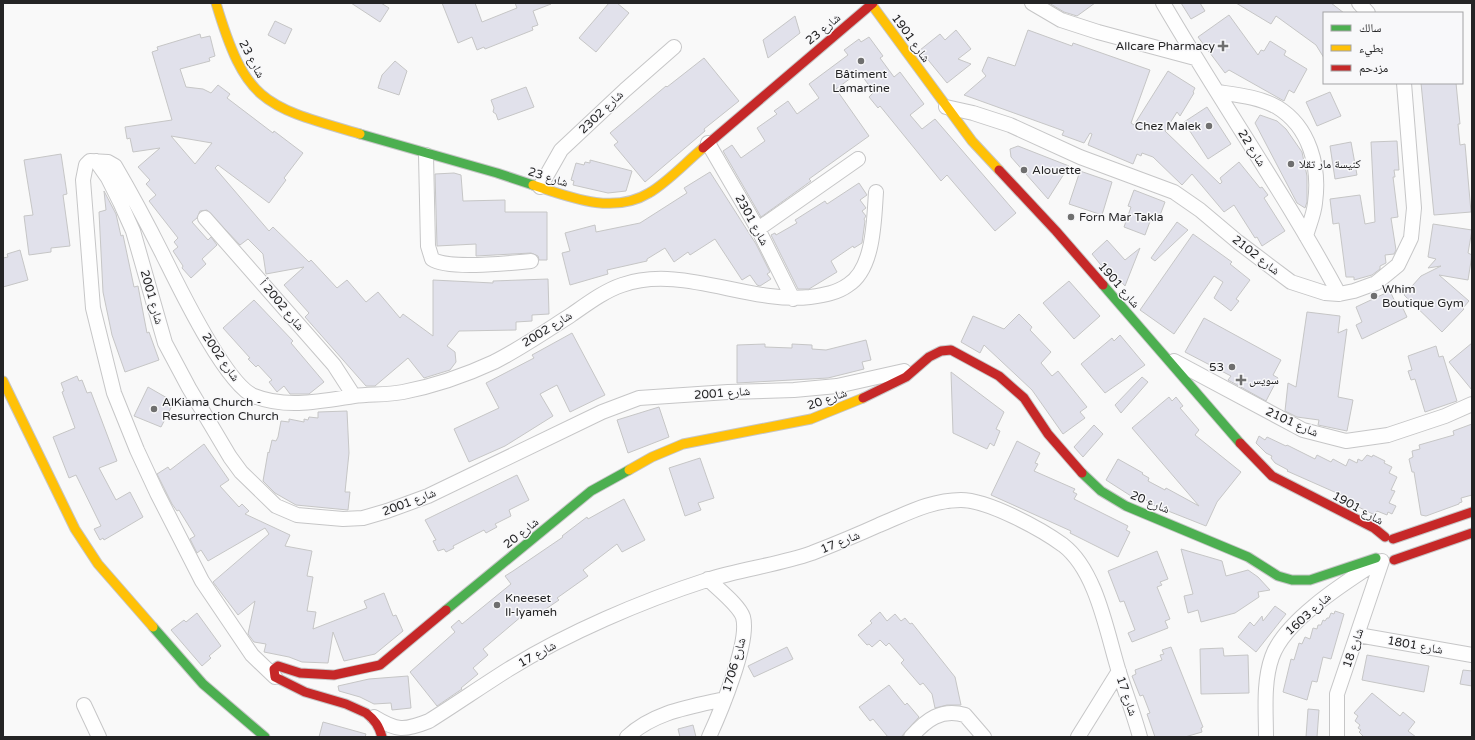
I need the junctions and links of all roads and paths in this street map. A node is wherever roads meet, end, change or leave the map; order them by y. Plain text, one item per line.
1 (216, 3) edge
2 (1032, 3) edge
3 (1163, 3) edge
4 (1359, 3) edge
5 (872, 4) edge
6 (1367, 12) edge
7 (674, 47) dead end
8 (1195, 58) junction
9 (1404, 84) edge
10 (1218, 92) junction
11 (946, 107) junction
12 (708, 143) junction
13 (426, 155) junction
14 (858, 159) dead end
15 (96, 161) junction
16 (540, 187) junction
17 (876, 192) dead end
18 (205, 218) dead end
19 (758, 230) junction
20 (1306, 236) junction
21 (531, 261) dead end
22 (1339, 294) junction
23 (793, 299) junction
24 (1166, 357) junction
25 (916, 368) junction
26 (3, 381) edge
27 (354, 396) junction
28 (1472, 404) edge
29 (1472, 512) edge
30 (1472, 533) edge
31 (1382, 551) junction
32 (708, 579) junction
33 (1358, 635) junction
34 (1472, 655) edge
35 (1119, 671) junction
36 (277, 672) junction
37 (725, 699) junction
38 (84, 705) dead end
39 (366, 713) junction
40 (429, 721) junction
41 (1340, 735) edge
42 (99, 737) edge
43 (265, 737) edge
44 (382, 737) edge
45 (416, 737) edge
46 (627, 737) edge
47 (709, 737) edge
48 (911, 737) edge
49 (984, 737) edge
50 (1078, 737) edge
51 (1140, 737) edge
52 (1266, 737) edge

1 - 13 street, شارع 23
2 - 8 street
3 - 8 street, شارع 22
4 - 6 street
5 - 11 street, شارع 1901
5 - 12 street, شارع 23
7 - 16 street, شارع 2302
8 - 10 street, شارع 22
9 - 22 street, شارع 2102
10 - 20 street, شارع 22
10 - 20 street
11 - 22 street, شارع 2102
11 - 24 street, شارع 1901
12 - 16 street, شارع 23
12 - 19 street, شارع 2301
13 - 16 street, شارع 23
13 - 21 street
14 - 19 street
15 - 25 street, شارع 2001
15 - 27 street, شارع 2002
15 - 36 street
17 - 23 street, شارع 2002
18 - 27 street, شارع 2002 أ
19 - 23 street, شارع 2301
20 - 22 street, شارع 22
23 - 27 street, شارع 2002
24 - 28 street, شارع 2101
24 - 31 street, شارع 1901
25 - 31 street, شارع 20
25 - 36 street, شارع 20
26 - 43 street
29 - 31 street
30 - 31 street
31 - 33 street, شارع 18
31 - 52 street, شارع 1603
32 - 35 street, شارع 17
32 - 37 street, شارع 1706
32 - 40 street, شارع 17
33 - 34 street, شارع 1801
33 - 41 street, شارع 18
35 - 50 street
35 - 51 street, شارع 17
36 - 39 street
37 - 46 street
37 - 47 street, شارع 1706
38 - 42 street
39 - 40 street, شارع 17
39 - 44 street
40 - 45 street, شارع 17
48 - 49 street

